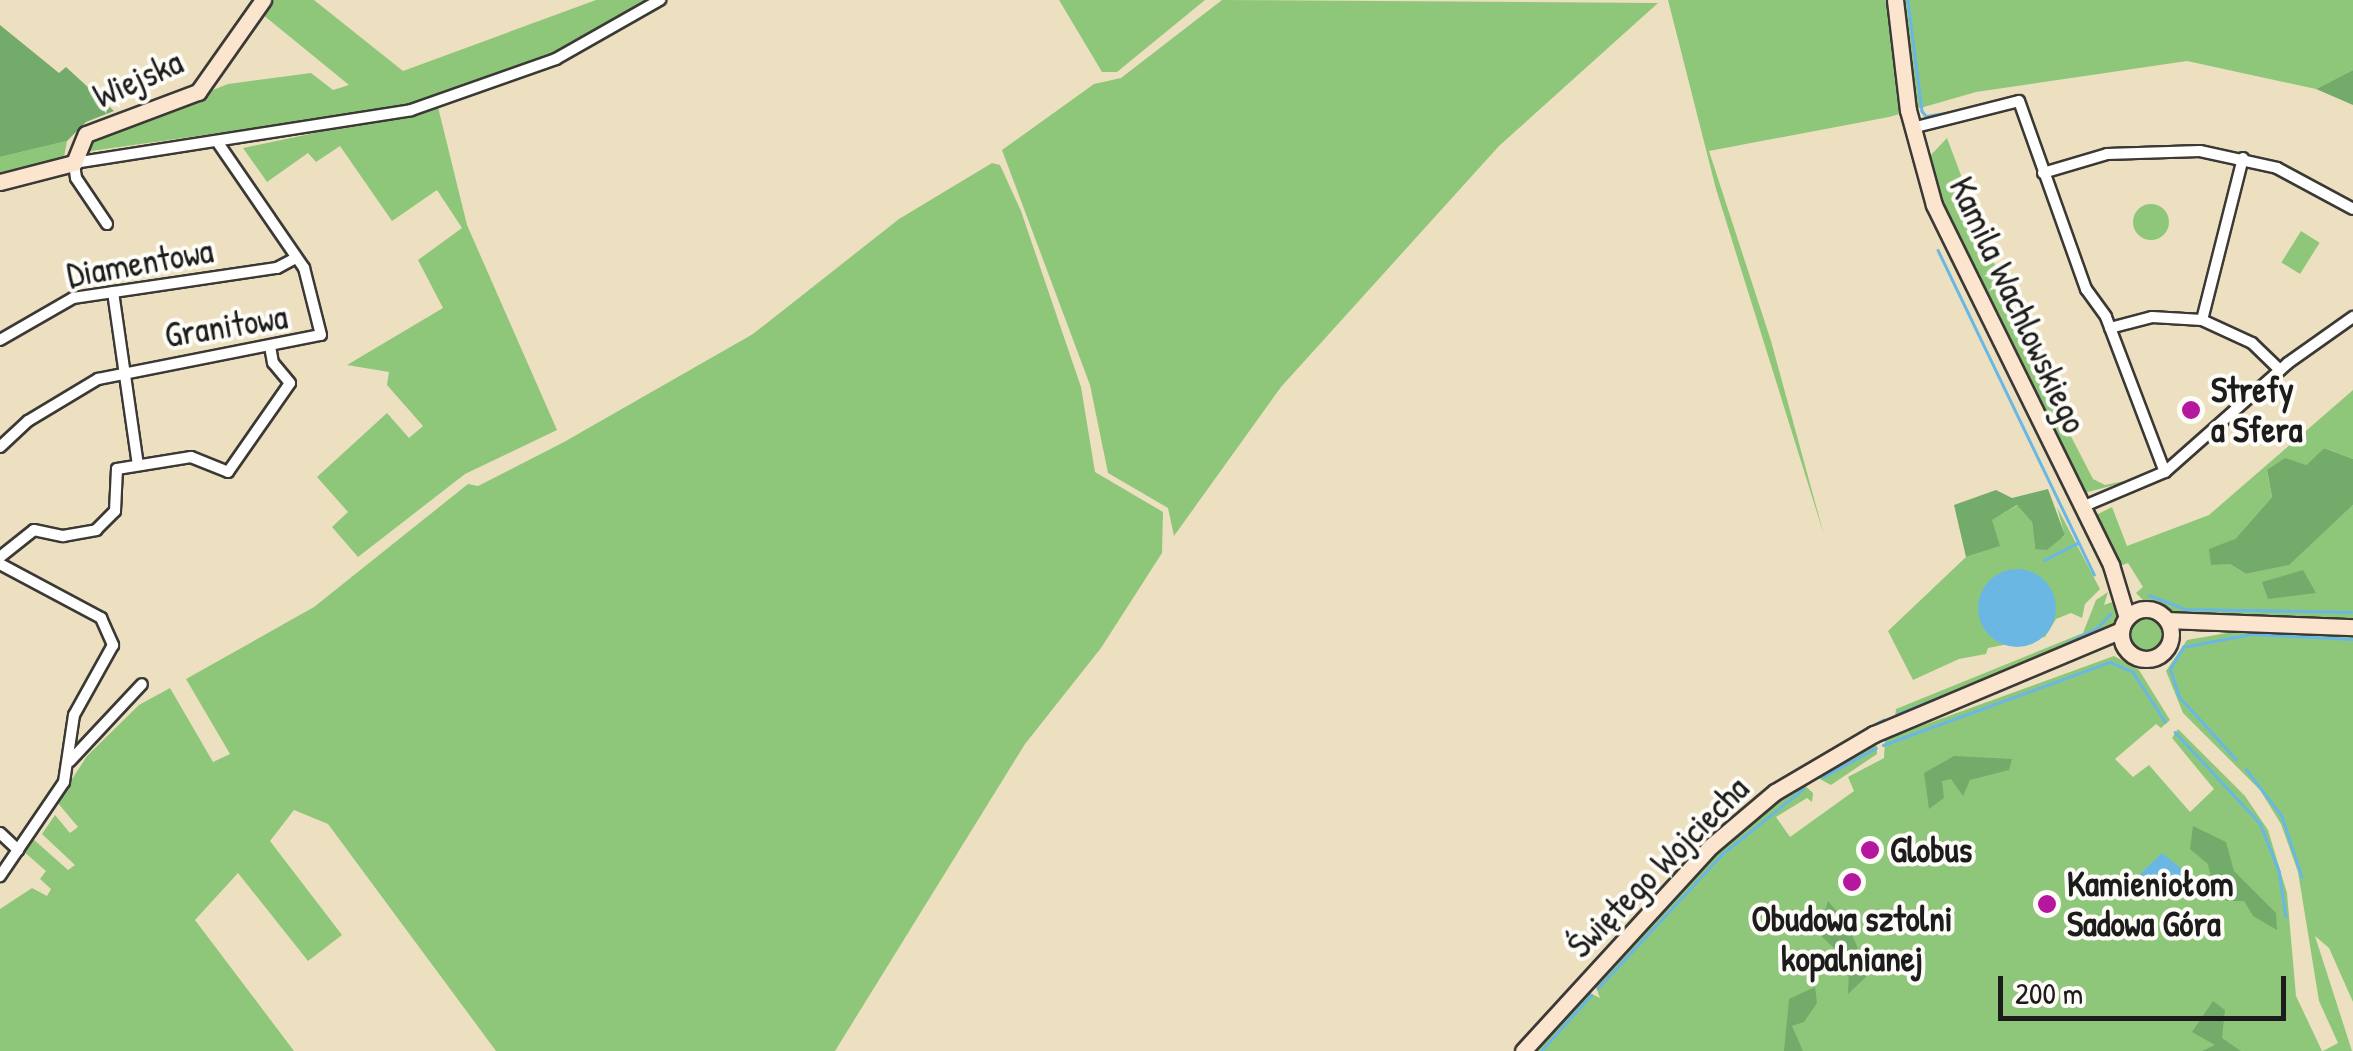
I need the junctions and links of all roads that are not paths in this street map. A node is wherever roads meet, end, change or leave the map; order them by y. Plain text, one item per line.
1 (263, 0) edge
2 (660, 0) edge
3 (1895, 0) edge
4 (1912, 128) junction
5 (218, 142) junction
6 (2242, 158) junction
7 (74, 163) junction
8 (2043, 173) junction
9 (0, 182) edge
10 (2353, 209) edge
11 (107, 224) dead end
12 (296, 258) junction
13 (112, 292) junction
14 (2353, 316) edge
15 (2202, 320) junction
16 (2110, 328) junction
17 (0, 340) edge
18 (270, 346) junction
19 (124, 370) junction
20 (2280, 370) junction
21 (1, 442) edge
22 (138, 465) junction
23 (2164, 472) junction
24 (2082, 507) junction
25 (0, 560) edge
26 (2112, 566) junction
27 (2144, 609) junction
28 (2166, 620) junction
29 (2222, 623) junction
30 (2124, 624) junction
31 (2353, 626) edge
32 (2171, 639) junction
33 (2125, 648) junction
34 (2074, 655) junction
35 (142, 684) dead end
36 (70, 761) junction
37 (0, 833) edge
38 (18, 850) junction
39 (0, 876) edge
40 (1523, 1051) edge

1 - 7 street, Wiejska
2 - 5 street
3 - 4 street, Kamila Wachlowskiego
4 - 8 street
4 - 24 street, Kamila Wachlowskiego
5 - 7 street
5 - 12 street, Granitowa
6 - 8 street
6 - 10 street
6 - 15 street
7 - 9 street
7 - 11 street
8 - 16 street
12 - 13 street, Diamentowa
12 - 18 street, Granitowa
13 - 17 street, Diamentowa
13 - 19 street
14 - 20 street
15 - 16 street
15 - 20 street
16 - 23 street
18 - 19 street, Granitowa
18 - 22 street
19 - 21 street, Granitowa
19 - 22 street
20 - 23 street
22 - 25 street
23 - 24 street
24 - 26 street, Kamila Wachlowskiego
25 - 36 street
26 - 27 street, Kamila Wachlowskiego
26 - 30 street, Kamila Wachlowskiego
27 - 28 street
27 - 30 street
28 - 29 street
28 - 32 street
29 - 31 street
29 - 32 street
30 - 33 street
30 - 34 street, Świętego Wojciecha
32 - 33 street
33 - 34 street, Świętego Wojciecha
34 - 40 street, Świętego Wojciecha
35 - 36 street
36 - 38 street
37 - 38 street
38 - 39 street

